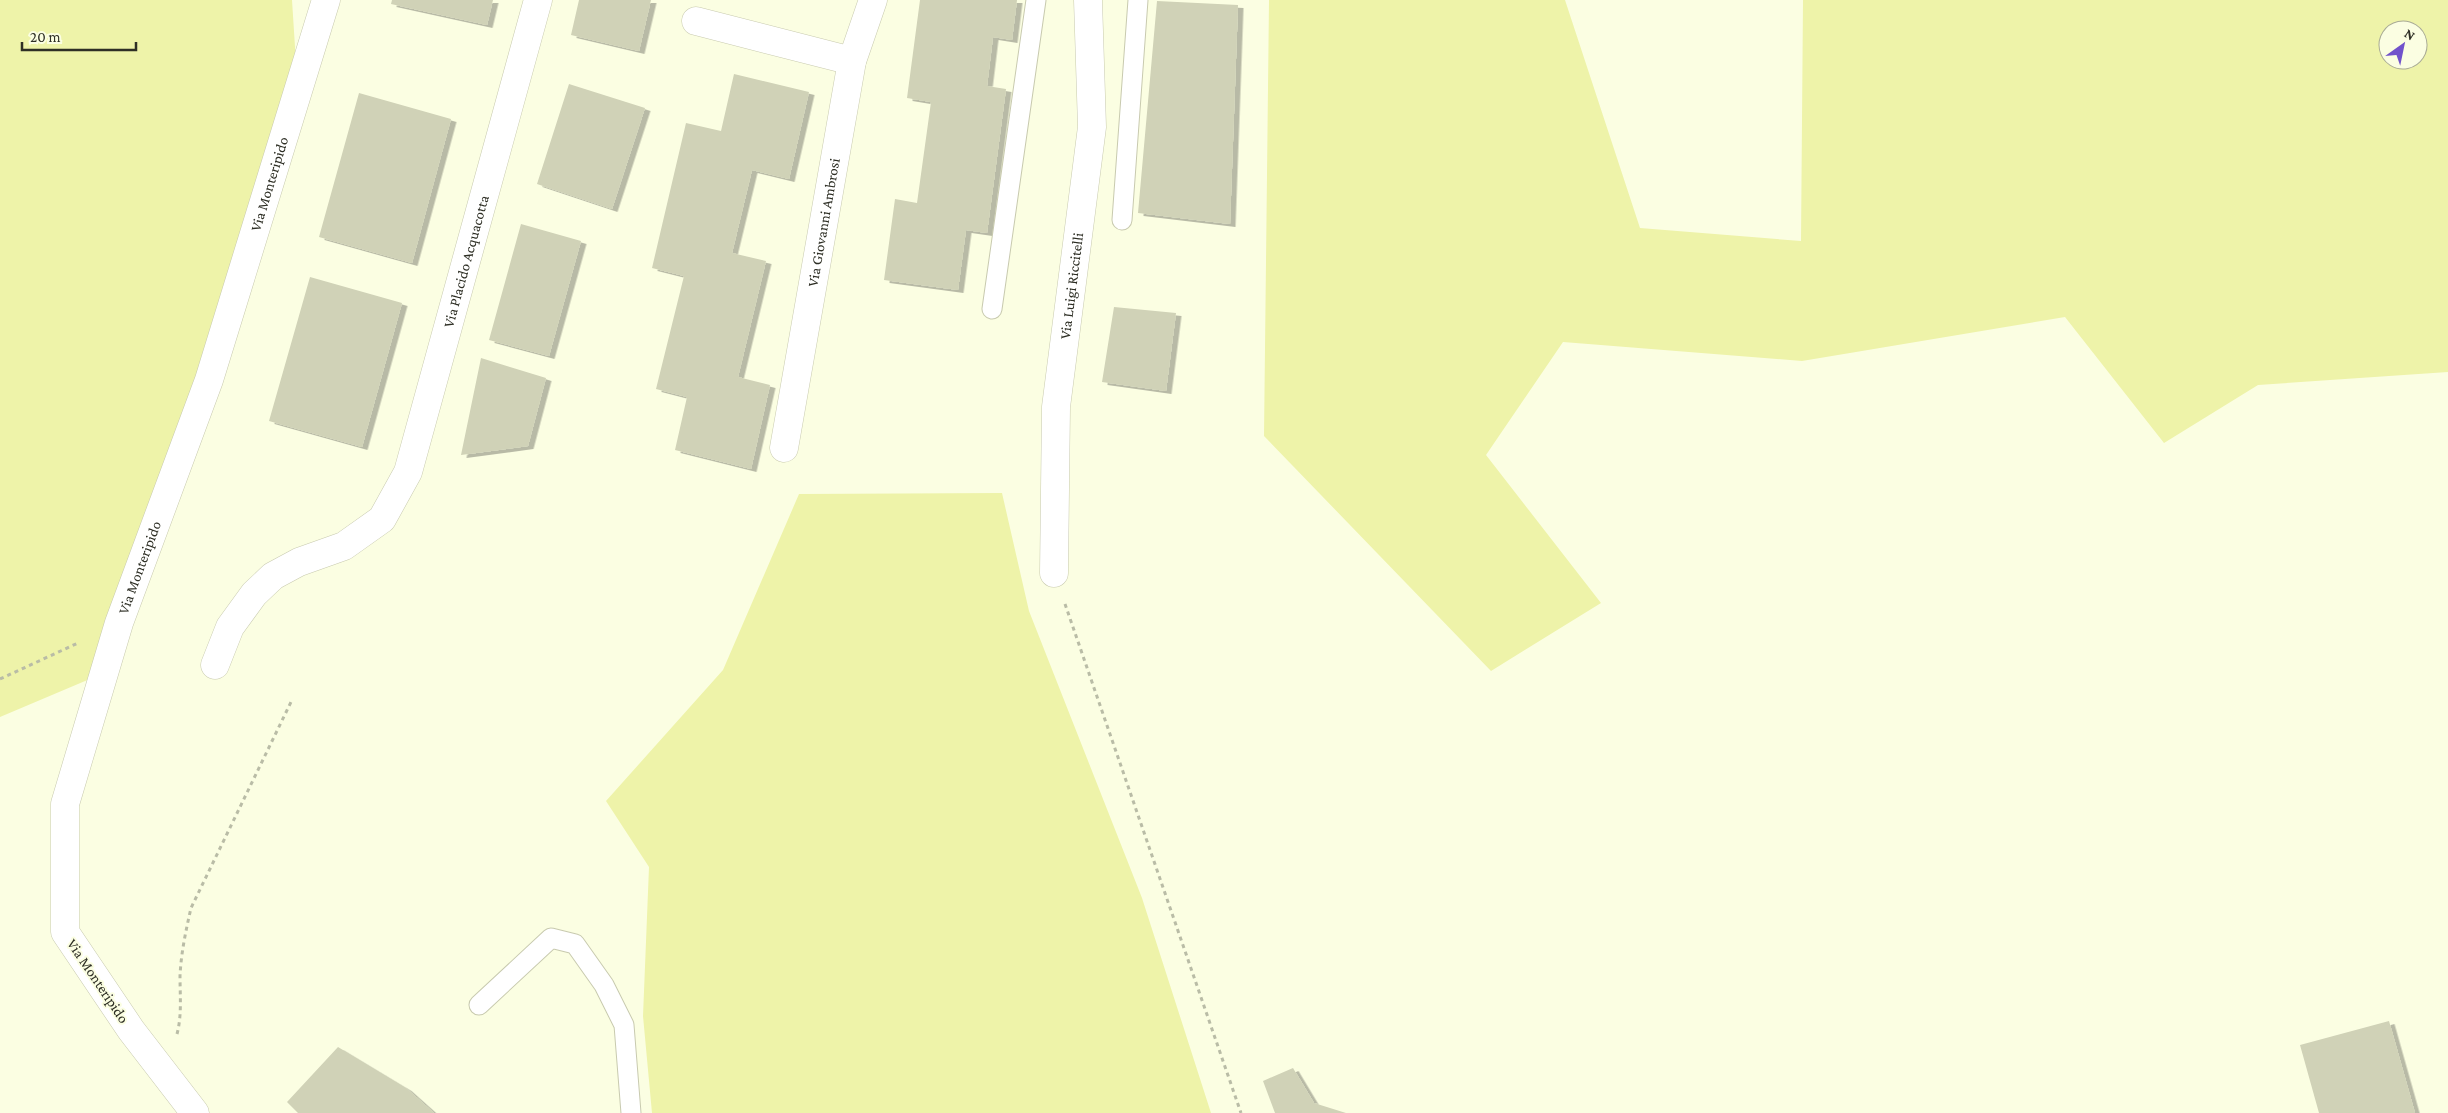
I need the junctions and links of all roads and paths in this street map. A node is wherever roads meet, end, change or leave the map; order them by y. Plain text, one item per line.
1 (326, 0) edge
2 (538, 0) edge
3 (873, 0) edge
4 (1036, 0) edge
5 (1088, 0) edge
6 (1138, 0) edge
7 (696, 21) dead end
8 (852, 61) junction
9 (1122, 220) dead end
10 (992, 309) dead end
11 (784, 448) dead end
12 (1054, 573) joint
13 (119, 624) junction
14 (215, 665) dead end
15 (0, 679) edge
16 (291, 702) dead end
17 (479, 1005) dead end
18 (168, 1080) junction
19 (195, 1113) edge
20 (631, 1113) edge
21 (1241, 1113) edge

1 - 13 street, Via Monteripido
2 - 14 street, Via Placido Acquacotta
3 - 8 street, Via Giovanni Ambrosi
4 - 10 lane
5 - 12 street, Via Luigi Riccitelli
6 - 9 lane
7 - 8 street
8 - 11 street, Via Giovanni Ambrosi
12 - 21 path
13 - 15 path
13 - 18 street, Via Monteripido
16 - 18 path
17 - 20 lane
18 - 19 street, Via Monteripido

